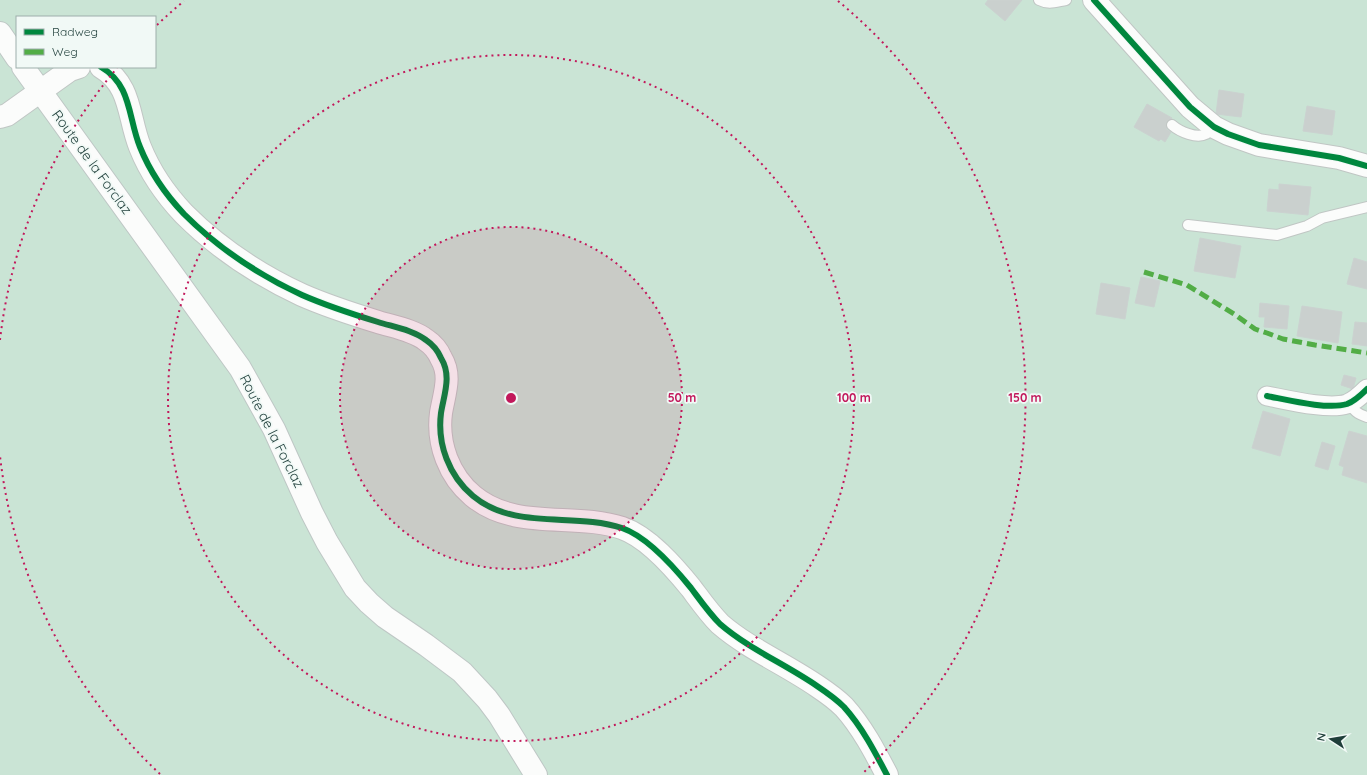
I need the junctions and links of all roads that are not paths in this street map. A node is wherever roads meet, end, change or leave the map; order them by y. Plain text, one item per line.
1 (1039, 0) edge
2 (1066, 0) edge
3 (1094, 0) edge
4 (0, 33) edge
5 (16, 57) edge
6 (24, 68) edge
7 (76, 68) edge
8 (103, 68) edge
9 (40, 92) junction
10 (0, 117) edge
11 (1172, 126) dead end
12 (1213, 126) junction
13 (1367, 166) edge
14 (1367, 207) edge
15 (1188, 225) dead end
16 (1367, 389) edge
17 (1267, 396) dead end
18 (1350, 402) junction
19 (1367, 417) edge
20 (536, 775) edge
21 (887, 775) edge

1 - 2 lane
3 - 12 street
4 - 5 street
6 - 9 street, Route de la Forclaz
7 - 9 street
8 - 21 street
9 - 10 street
9 - 20 street, Route de la Forclaz
11 - 12 lane
12 - 13 street
14 - 15 lane
16 - 18 street
17 - 18 street
18 - 19 lane

